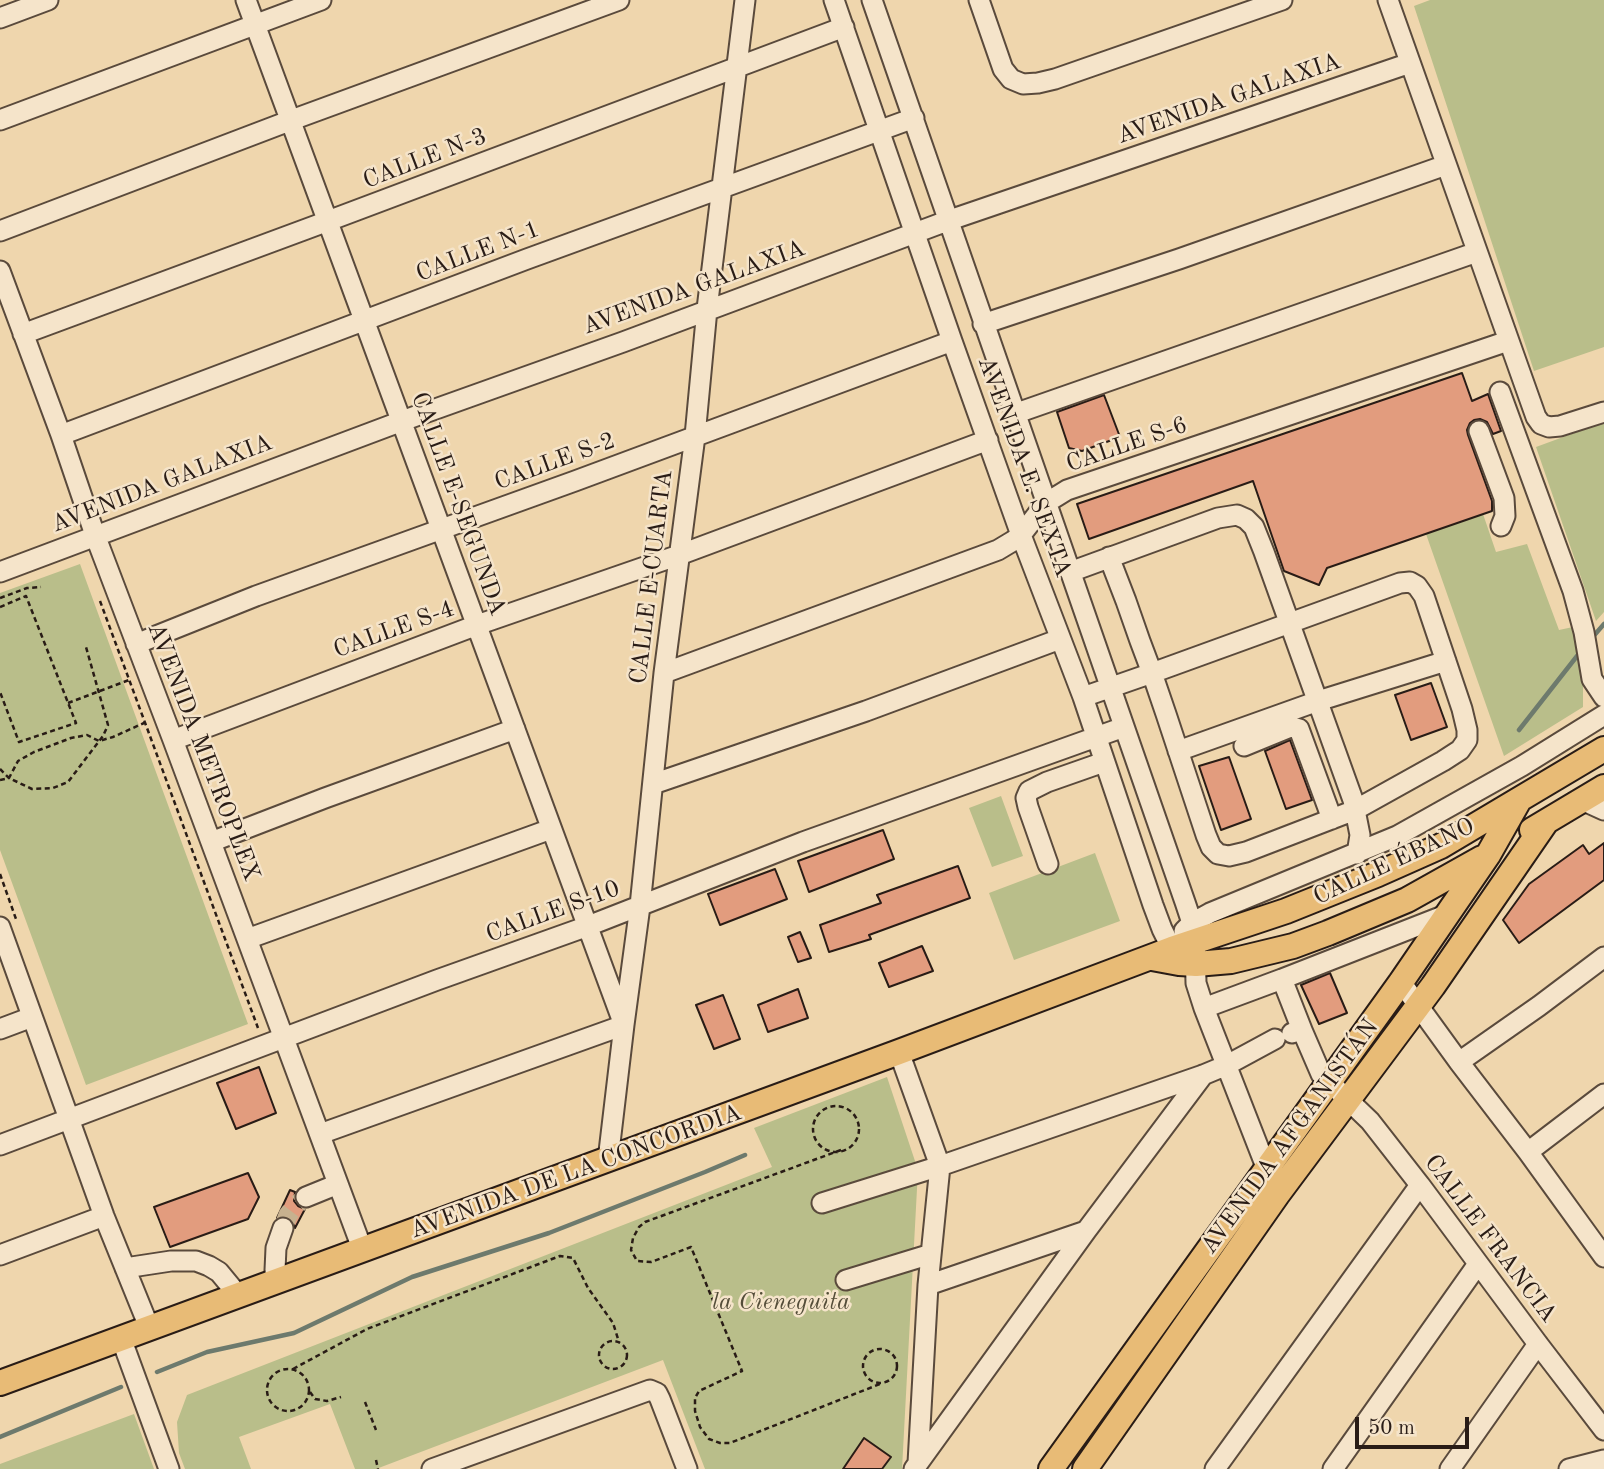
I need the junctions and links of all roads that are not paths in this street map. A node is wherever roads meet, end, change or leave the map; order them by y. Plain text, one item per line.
1 (48, 0) edge
2 (246, 0) edge
3 (321, 0) edge
4 (619, 0) edge
5 (745, 0) edge
6 (834, 0) edge
7 (872, 0) edge
8 (980, 0) edge
9 (1282, 0) edge
10 (1388, 0) edge
11 (0, 18) edge
12 (255, 25) junction
13 (844, 27) junction
14 (1410, 63) junction
15 (736, 68) junction
16 (914, 118) junction
17 (0, 120) edge
18 (289, 121) junction
19 (879, 130) junction
20 (1446, 165) junction
21 (722, 188) junction
22 (328, 221) junction
23 (947, 221) junction
24 (0, 232) edge
25 (914, 233) junction
26 (1477, 252) junction
27 (0, 271) edge
28 (707, 309) junction
29 (365, 320) junction
30 (983, 324) junction
31 (23, 334) junction
32 (952, 341) junction
33 (1508, 341) junction
34 (1500, 391) dead end
35 (1604, 412) edge
36 (1014, 414) junction
37 (402, 421) junction
38 (1479, 431) dead end
39 (61, 436) junction
40 (695, 436) junction
41 (988, 440) junction
42 (1527, 463) junction
43 (1495, 474) junction
44 (1046, 503) junction
45 (1502, 526) dead end
46 (441, 529) junction
47 (95, 535) junction
48 (1021, 535) junction
49 (679, 555) junction
50 (1109, 557) junction
51 (0, 572) edge
52 (1070, 572) junction
53 (1290, 623) junction
54 (477, 625) junction
55 (1060, 639) junction
56 (136, 643) junction
57 (1446, 661) junction
58 (664, 673) junction
59 (1152, 673) junction
60 (1110, 687) junction
61 (1083, 697) junction
62 (1604, 697) edge
63 (1318, 701) junction
64 (1604, 715) edge
65 (1124, 727) junction
66 (514, 729) junction
67 (1096, 736) junction
68 (173, 740) junction
69 (1244, 746) dead end
70 (1604, 749) edge
71 (1178, 751) junction
72 (1104, 762) junction
73 (653, 783) junction
74 (1604, 788) edge
75 (1520, 799) junction
76 (1593, 805) edge
77 (1356, 806) junction
78 (1332, 819) junction
79 (1546, 822) junction
80 (551, 829) junction
81 (1397, 836) junction
82 (211, 842) junction
83 (1357, 854) junction
84 (1488, 855) junction
85 (1048, 864) dead end
86 (1407, 900) junction
87 (640, 906) junction
88 (1437, 919) junction
89 (9, 926) edge
90 (588, 926) junction
91 (247, 939) junction
92 (1183, 954) junction
93 (1604, 957) edge
94 (1282, 979) junction
95 (1401, 982) junction
96 (1418, 1005) junction
97 (1204, 1008) junction
98 (32, 1017) junction
99 (624, 1025) junction
100 (0, 1029) edge
101 (1290, 1034) junction
102 (284, 1038) junction
103 (899, 1052) junction
104 (1459, 1062) junction
105 (1227, 1065) junction
106 (1203, 1075) junction
107 (1329, 1083) junction
108 (1604, 1094) edge
109 (1349, 1100) junction
110 (69, 1119) junction
111 (320, 1134) junction
112 (0, 1145) edge
113 (1528, 1152) junction
114 (608, 1160) junction
115 (940, 1166) junction
116 (1266, 1168) junction
117 (338, 1184) junction
118 (1420, 1185) junction
119 (1278, 1195) junction
120 (306, 1197) tunnel mouth
121 (822, 1203) dead end
122 (104, 1216) junction
123 (283, 1228) tunnel mouth
124 (1086, 1231) junction
125 (1597, 1233) edge
126 (362, 1251) junction
127 (931, 1254) junction
128 (0, 1255) edge
129 (1604, 1257) edge
130 (1478, 1264) junction
131 (125, 1268) junction
132 (846, 1280) dead end
133 (276, 1282) junction
134 (928, 1286) junction
135 (238, 1295) junction
136 (149, 1327) junction
137 (121, 1338) junction
138 (1538, 1344) junction
139 (0, 1384) edge
140 (1604, 1430) edge
141 (1604, 1460) edge
142 (916, 1467) edge
143 (169, 1469) edge
144 (432, 1469) edge
145 (687, 1469) edge
146 (1051, 1469) edge
147 (1085, 1469) edge
148 (1215, 1469) edge
149 (1334, 1469) edge
150 (1450, 1469) edge
151 (1569, 1469) edge

1 - 11 street
2 - 12 street, CALLE E-SEGUNDA
3 - 12 street
4 - 18 street
5 - 15 street, CALLE E-CUARTA
6 - 13 street, AVENIDA E. SEXTA
7 - 16 street, AVENIDA E. SEXTA
8 - 9 street
10 - 14 street
12 - 17 street
12 - 18 street, CALLE E-SEGUNDA
13 - 15 street, CALLE N-3
13 - 19 street, AVENIDA E. SEXTA
14 - 20 street
14 - 23 street, AVENIDA GALAXIA
15 - 21 street, CALLE E-CUARTA
15 - 22 street, CALLE N-3
16 - 19 street, CALLE N-1
16 - 23 street, AVENIDA E. SEXTA
18 - 22 street, CALLE E-SEGUNDA
18 - 24 street
19 - 21 street, CALLE N-1
19 - 25 street, AVENIDA E. SEXTA
20 - 26 street
20 - 30 street
21 - 28 street, CALLE E-CUARTA
21 - 29 street, CALLE N-1
22 - 29 street, CALLE E-SEGUNDA
22 - 31 street, CALLE N-3
23 - 25 street, AVENIDA GALAXIA
23 - 30 street, AVENIDA E. SEXTA
25 - 28 street, AVENIDA GALAXIA
25 - 32 street, AVENIDA E. SEXTA
26 - 33 street
26 - 36 street
27 - 31 street, AVENIDA METROPLEX
28 - 37 street, AVENIDA GALAXIA
28 - 40 street, CALLE E-CUARTA
29 - 37 street, CALLE E-SEGUNDA
29 - 39 street, CALLE N-1
30 - 36 street, AVENIDA E. SEXTA
31 - 39 street, AVENIDA METROPLEX
32 - 40 street, CALLE S-2
32 - 41 street, AVENIDA E. SEXTA
33 - 35 street
33 - 44 street, CALLE S-6
34 - 42 street
36 - 44 street, AVENIDA E. SEXTA
37 - 46 street, CALLE E-SEGUNDA
37 - 47 street, AVENIDA GALAXIA
38 - 43 street
39 - 47 street, AVENIDA METROPLEX
40 - 46 street, CALLE S-2
40 - 49 street, CALLE E-CUARTA
41 - 48 street, AVENIDA E. SEXTA
41 - 49 street, CALLE S-4
42 - 43 street
42 - 62 street
43 - 45 street
44 - 48 street, CALLE S-6
44 - 52 street, AVENIDA E. SEXTA
46 - 54 street, CALLE E-SEGUNDA
46 - 56 street, CALLE S-2
47 - 51 street, AVENIDA GALAXIA
47 - 56 street, AVENIDA METROPLEX
48 - 55 street, AVENIDA E. SEXTA
48 - 58 street, CALLE S-6
49 - 54 street, CALLE S-4
49 - 58 street, CALLE E-CUARTA
50 - 52 street
50 - 53 street
50 - 59 street
52 - 60 street, AVENIDA E. SEXTA
53 - 57 street
53 - 59 street
53 - 63 street
54 - 66 street, CALLE E-SEGUNDA
54 - 68 street, CALLE S-4
55 - 61 street, AVENIDA E. SEXTA
55 - 73 street
56 - 68 street, AVENIDA METROPLEX
57 - 63 street
57 - 77 street
58 - 73 street, CALLE E-CUARTA
59 - 60 street
59 - 71 street
60 - 61 street
60 - 65 street, AVENIDA E. SEXTA
61 - 67 street, AVENIDA E. SEXTA
63 - 71 street
63 - 77 street
64 - 81 street
65 - 67 street, CALLE S-10
65 - 92 street, AVENIDA E. SEXTA
66 - 80 street, CALLE E-SEGUNDA
66 - 82 street
67 - 72 street, AVENIDA E. SEXTA
67 - 87 street, CALLE S-10
68 - 82 street, AVENIDA METROPLEX
69 - 78 street
70 - 75 main road, CALLE ÉBANO
71 - 78 street
72 - 85 street
72 - 92 street, AVENIDA E. SEXTA
73 - 87 street, CALLE E-CUARTA
74 - 76 main road, CALLE ÉBANO
75 - 84 main road, AVENIDA AFGANISTÁN
75 - 92 main road, CALLE ÉBANO
76 - 79 main road, CALLE ÉBANO
77 - 78 street
77 - 81 street
77 - 83 street
79 - 84 main road, CALLE ÉBANO
79 - 96 main road, AVENIDA AFGANISTÁN
80 - 90 street, CALLE E-SEGUNDA
80 - 91 street
81 - 83 street
82 - 91 street, AVENIDA METROPLEX
83 - 92 street
84 - 86 main road, CALLE ÉBANO
84 - 88 main road, AVENIDA AFGANISTÁN
86 - 88 street
86 - 92 main road, CALLE ÉBANO
87 - 90 street, CALLE S-10
87 - 99 street, CALLE E-CUARTA
88 - 94 street
88 - 95 main road, AVENIDA AFGANISTÁN
89 - 98 street
90 - 99 street, CALLE E-SEGUNDA
90 - 102 street, CALLE S-10
91 - 102 street, AVENIDA METROPLEX
92 - 97 street
92 - 103 main road, AVENIDA DE LA CONCORDIA
93 - 104 street
94 - 97 street
94 - 101 street
95 - 96 street
95 - 107 main road, AVENIDA AFGANISTÁN
96 - 104 street
96 - 109 main road, AVENIDA AFGANISTÁN
97 - 105 street
98 - 100 street
98 - 110 street
99 - 111 street
99 - 114 street, CALLE E-CUARTA
101 - 105 street
101 - 107 street
102 - 110 street, CALLE S-10
102 - 111 street, AVENIDA METROPLEX
103 - 114 main road, AVENIDA DE LA CONCORDIA
103 - 115 street
104 - 113 street
105 - 106 street
105 - 116 street
106 - 115 street
106 - 124 street
107 - 109 street, CALLE FRANCIA
107 - 116 main road, AVENIDA AFGANISTÁN
108 - 113 street
109 - 118 street, CALLE FRANCIA
109 - 119 main road, AVENIDA AFGANISTÁN
110 - 112 street, CALLE S-10
110 - 122 street
111 - 117 street, AVENIDA METROPLEX
113 - 125 street
114 - 126 main road, AVENIDA DE LA CONCORDIA
115 - 121 street
115 - 127 street
116 - 119 street
116 - 146 main road, AVENIDA AFGANISTÁN
117 - 120 street
117 - 126 street, AVENIDA METROPLEX
118 - 130 street, CALLE FRANCIA
118 - 148 street
119 - 147 main road, AVENIDA AFGANISTÁN
122 - 128 street
122 - 131 street
123 - 133 street
124 - 134 street
124 - 142 street
125 - 129 street
126 - 133 main road, AVENIDA DE LA CONCORDIA
127 - 132 street
127 - 134 street
130 - 138 street, CALLE FRANCIA
130 - 149 street
131 - 135 street
131 - 136 street
133 - 135 main road, AVENIDA DE LA CONCORDIA
134 - 142 street
135 - 136 main road, AVENIDA DE LA CONCORDIA
136 - 137 main road, AVENIDA DE LA CONCORDIA
137 - 139 main road, AVENIDA DE LA CONCORDIA
137 - 143 street
138 - 140 street, CALLE FRANCIA
138 - 150 street
141 - 151 street
144 - 145 street

